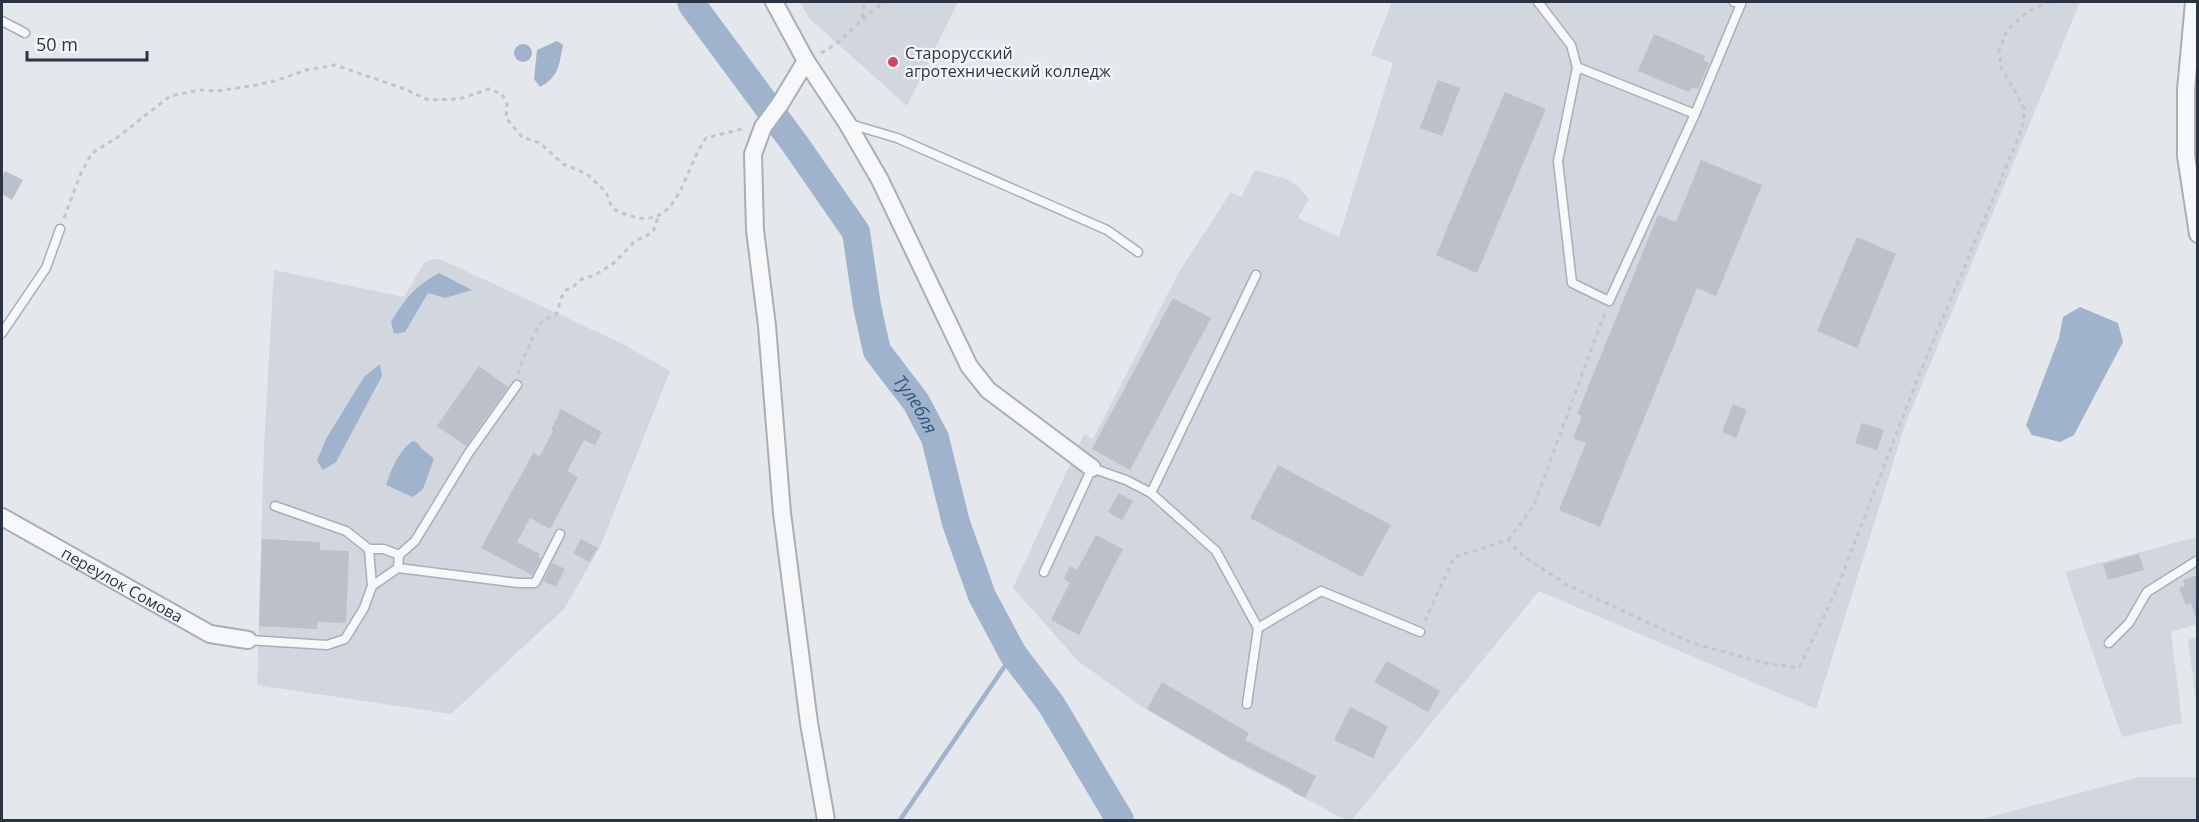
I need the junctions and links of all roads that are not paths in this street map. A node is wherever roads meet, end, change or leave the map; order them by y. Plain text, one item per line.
1 (774, 2) edge
2 (1538, 2) edge
3 (1734, 2) edge
4 (2194, 2) edge
5 (2, 21) edge
6 (25, 33) dead end
7 (806, 61) junction
8 (1577, 67) junction
9 (1695, 114) junction
10 (847, 123) junction
11 (60, 229) road end
12 (2198, 234) edge
13 (1138, 252) dead end
14 (1256, 275) dead end
15 (2, 333) edge
16 (517, 385) road end
17 (1092, 468) junction
18 (1151, 493) junction
19 (275, 506) dead end
20 (2, 517) edge
21 (560, 534) dead end
22 (369, 549) junction
23 (399, 555) junction
24 (2198, 560) edge
25 (398, 568) junction
26 (1044, 572) dead end
27 (372, 586) junction
28 (1258, 628) junction
29 (1420, 632) road end
30 (248, 640) joint
31 (2109, 643) dead end
32 (1247, 704) dead end
33 (826, 820) edge

1 - 7 street
2 - 8 lane
3 - 9 lane
4 - 12 street
5 - 6 lane
7 - 10 street
7 - 33 street
8 - 9 lane
8 - 9 lane
10 - 13 lane
10 - 17 street
11 - 15 lane
14 - 18 lane
16 - 23 lane
17 - 18 lane
17 - 26 lane
18 - 28 lane
19 - 22 lane
20 - 30 street, переулок Сомова
21 - 25 lane
22 - 23 lane
22 - 27 lane
23 - 25 lane
24 - 31 lane
25 - 27 lane
27 - 30 lane
28 - 29 lane
28 - 32 lane

